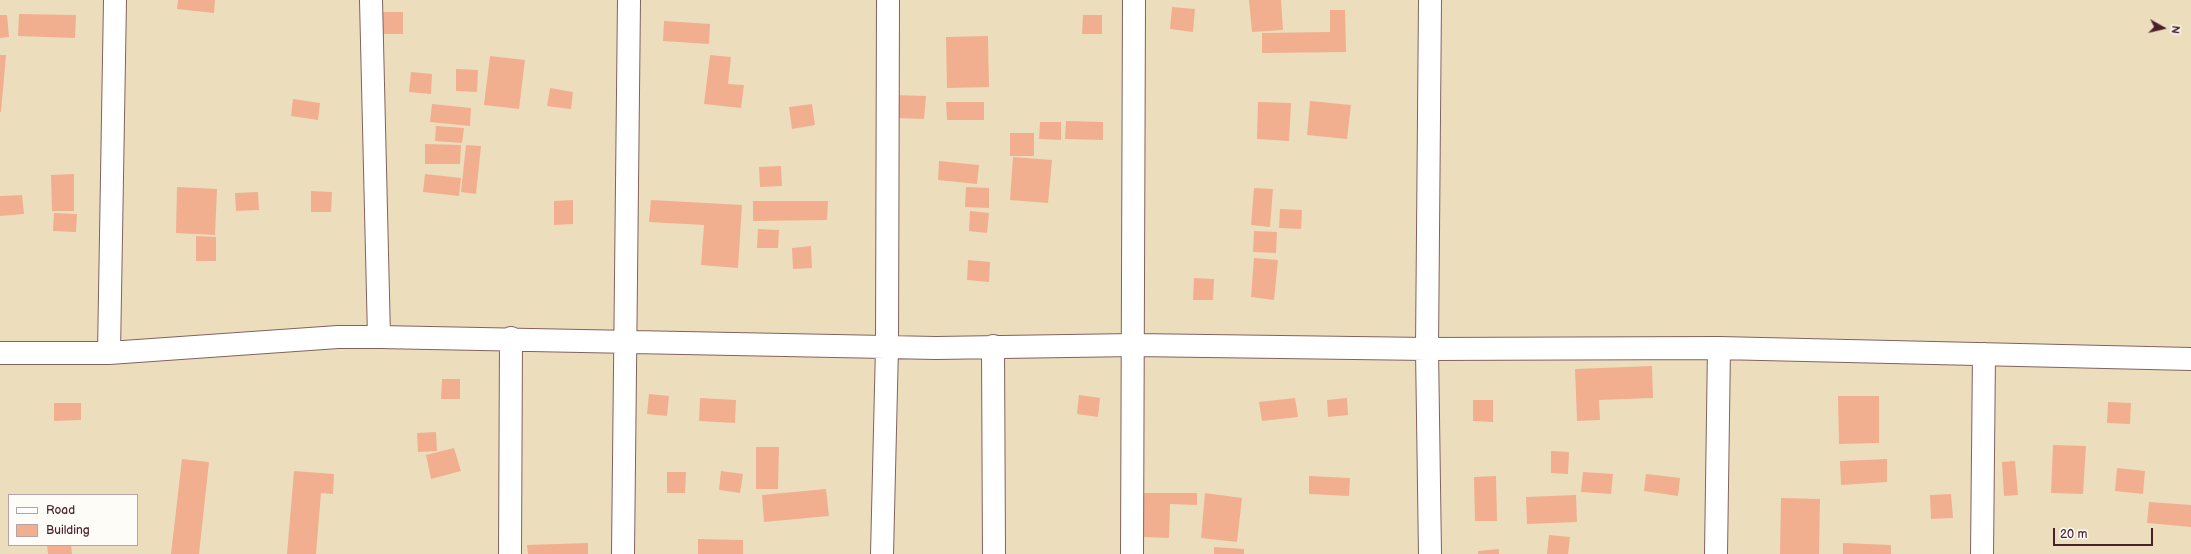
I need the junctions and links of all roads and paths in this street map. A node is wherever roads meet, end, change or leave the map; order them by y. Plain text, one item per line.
1 (115, 0) edge
2 (371, 0) edge
3 (629, 0) edge
4 (888, 0) edge
5 (1134, 0) edge
6 (1430, 0) edge
7 (379, 337) junction
8 (511, 338) junction
9 (624, 340) junction
10 (1134, 345) junction
11 (993, 346) junction
12 (886, 347) junction
13 (1719, 348) junction
14 (1427, 350) junction
15 (0, 353) edge
16 (109, 353) junction
17 (1984, 354) junction
18 (2191, 359) edge
19 (510, 554) edge
20 (623, 554) edge
21 (882, 554) edge
22 (994, 554) edge
23 (1132, 554) edge
24 (1430, 554) edge
25 (1716, 554) edge
26 (1982, 554) edge

1 - 16 street
2 - 7 street
3 - 9 street
4 - 12 street
5 - 10 street
6 - 14 street
7 - 8 street
7 - 16 street
8 - 9 street
8 - 19 street
9 - 12 street
9 - 20 street
10 - 11 street
10 - 14 street
10 - 23 street
11 - 12 street
11 - 22 street
12 - 21 street
13 - 14 street
13 - 17 street
13 - 25 street
14 - 24 street
15 - 16 street
17 - 18 street
17 - 26 street

